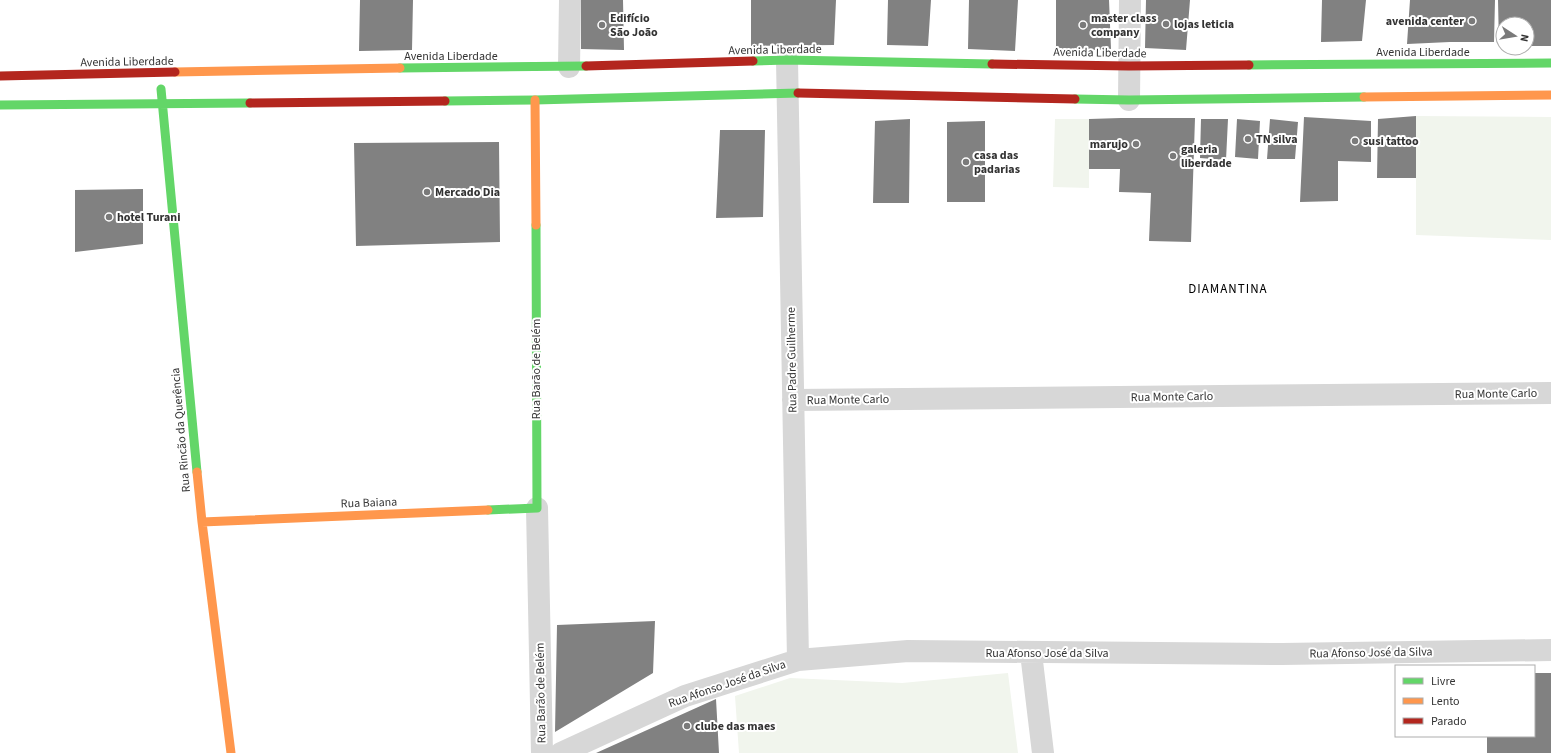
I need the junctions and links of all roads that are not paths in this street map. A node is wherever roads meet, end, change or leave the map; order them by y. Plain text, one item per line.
1 (570, 0) edge
2 (1130, 0) edge
3 (787, 60) junction
4 (1551, 63) edge
5 (1129, 66) junction
6 (566, 71) junction
7 (160, 74) junction
8 (0, 76) edge
9 (547, 90) dead end
10 (787, 93) junction
11 (1551, 95) edge
12 (534, 100) junction
13 (1129, 100) junction
14 (162, 104) junction
15 (0, 106) edge
16 (1551, 393) edge
17 (793, 400) junction
18 (537, 508) junction
19 (202, 522) junction
20 (1551, 650) edge
21 (1031, 653) junction
22 (798, 660) junction
23 (231, 753) edge
24 (542, 753) edge
25 (561, 753) edge
26 (1043, 753) edge

1 - 6 street
2 - 5 street
3 - 5 main road, Avenida Liberdade
3 - 6 main road, Avenida Liberdade
3 - 10 street, Rua Padre Guilherme
4 - 5 main road, Avenida Liberdade
5 - 13 street
6 - 7 main road, Avenida Liberdade
7 - 8 main road, Avenida Liberdade
7 - 14 main road, Rua Rincão da Querência
9 - 12 main road
10 - 12 main road
10 - 13 main road
10 - 17 street, Rua Padre Guilherme
11 - 13 main road
12 - 14 main road
12 - 18 main road, Rua Barão de Belém
14 - 15 main road
14 - 19 main road, Rua Rincão da Querência
16 - 17 street, Rua Monte Carlo
17 - 22 street, Rua Padre Guilherme
18 - 19 main road, Rua Baiana
18 - 24 street, Rua Barão de Belém
19 - 23 main road, Rua Rincão da Querência
20 - 21 street, Rua Afonso José da Silva
21 - 22 street, Rua Afonso José da Silva
21 - 26 street
22 - 25 street, Rua Afonso José da Silva

